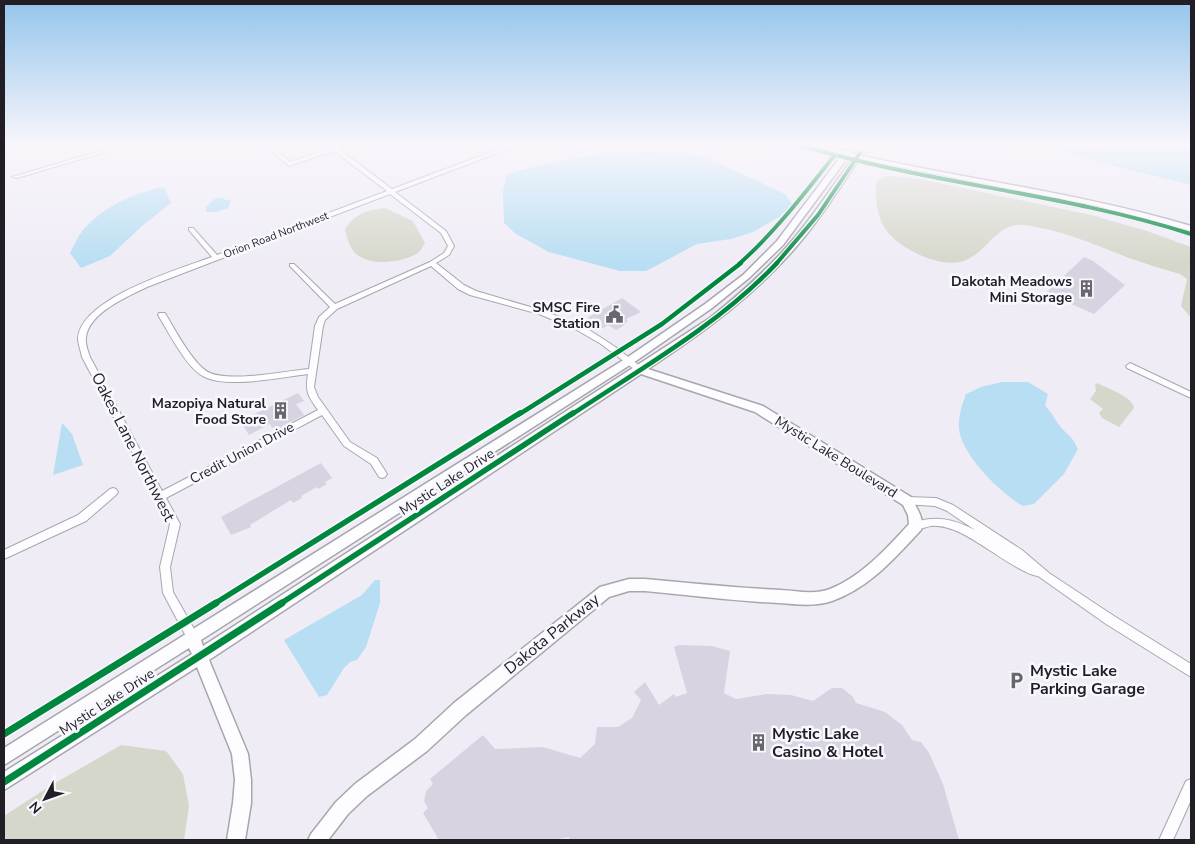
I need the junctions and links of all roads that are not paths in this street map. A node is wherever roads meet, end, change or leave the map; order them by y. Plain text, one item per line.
1 (381, 184) edge
2 (411, 184) edge
3 (828, 184) edge
4 (835, 184) edge
5 (999, 184) edge
6 (1034, 184) edge
7 (391, 192) junction
8 (1191, 223) edge
9 (1191, 229) edge
10 (191, 230) dead end
11 (216, 258) junction
12 (432, 263) junction
13 (292, 265) dead end
14 (334, 307) junction
15 (162, 315) dead end
16 (81, 338) joint
17 (629, 361) junction
18 (1130, 366) dead end
19 (641, 370) junction
20 (312, 371) junction
21 (1191, 395) edge
22 (323, 411) junction
23 (382, 474) dead end
24 (113, 492) dead end
25 (161, 496) junction
26 (907, 501) junction
27 (916, 526) junction
28 (4, 555) edge
29 (1045, 576) junction
30 (192, 636) junction
31 (200, 657) junction
32 (1191, 671) edge
33 (4, 757) edge
34 (4, 782) edge
35 (1191, 786) edge
36 (236, 840) edge
37 (317, 840) edge
38 (1166, 840) edge

1 - 7 street
2 - 7 street, Orion Road Northwest
3 - 17 street, Mystic Lake Drive
4 - 19 street, Mystic Lake Drive
5 - 9 street
6 - 8 street
7 - 11 street, Orion Road Northwest
7 - 12 street
10 - 11 street
11 - 16 street, Orion Road Northwest
12 - 14 street
12 - 17 street
13 - 14 street
14 - 20 street
15 - 20 street
16 - 25 street, Oakes Lane Northwest
17 - 19 street
17 - 30 street, Mystic Lake Drive
18 - 21 street
19 - 26 street, Mystic Lake Boulevard
19 - 31 street, Mystic Lake Drive
20 - 22 street
22 - 23 street
22 - 25 street, Credit Union Drive
24 - 28 street
25 - 30 street, Oakes Lane Northwest
26 - 27 street
26 - 29 street, Mystic Lake Boulevard
27 - 29 street, Mystic Lake Boulevard
27 - 37 street, Dakota Parkway
29 - 32 street, Mystic Lake Boulevard
30 - 31 street, Oakes Lane Northwest
30 - 33 street, Mystic Lake Drive
31 - 34 street, Mystic Lake Drive
31 - 36 street, Oakes Lane Northwest
35 - 38 street

